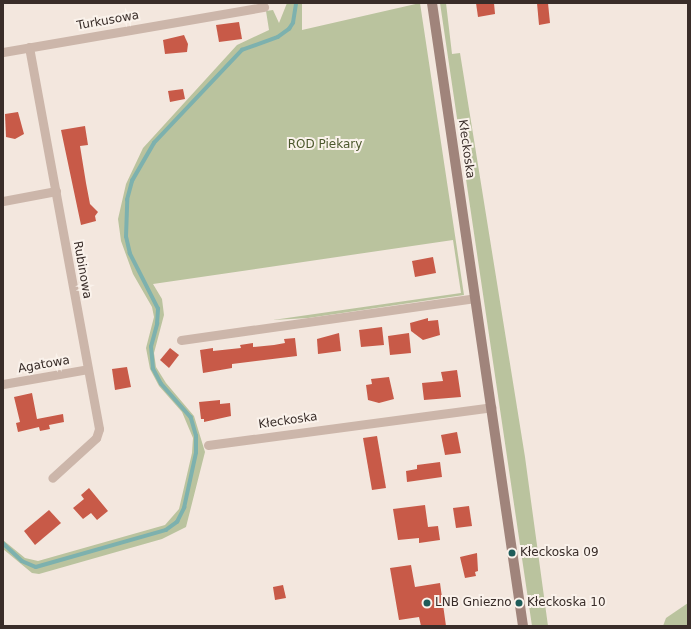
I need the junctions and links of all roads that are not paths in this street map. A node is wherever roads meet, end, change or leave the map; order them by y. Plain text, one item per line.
1 (432, 3) edge
2 (264, 7) dead end
3 (29, 47) junction
4 (3, 52) edge
5 (56, 191) junction
6 (3, 201) edge
7 (475, 298) junction
8 (181, 340) dead end
9 (88, 369) junction
10 (3, 384) edge
11 (491, 407) junction
12 (208, 445) dead end
13 (52, 478) dead end
14 (523, 626) edge

1 - 7 main road, Kłeckoska
2 - 3 street, Turkusowa
3 - 4 street, Turkusowa
3 - 5 street, Rubinowa
5 - 6 street
5 - 9 street, Rubinowa
7 - 8 street
7 - 11 main road, Kłeckoska
9 - 10 street, Agatowa
9 - 13 street, Rubinowa
11 - 12 street, Kłeckoska
11 - 14 main road, Kłeckoska

